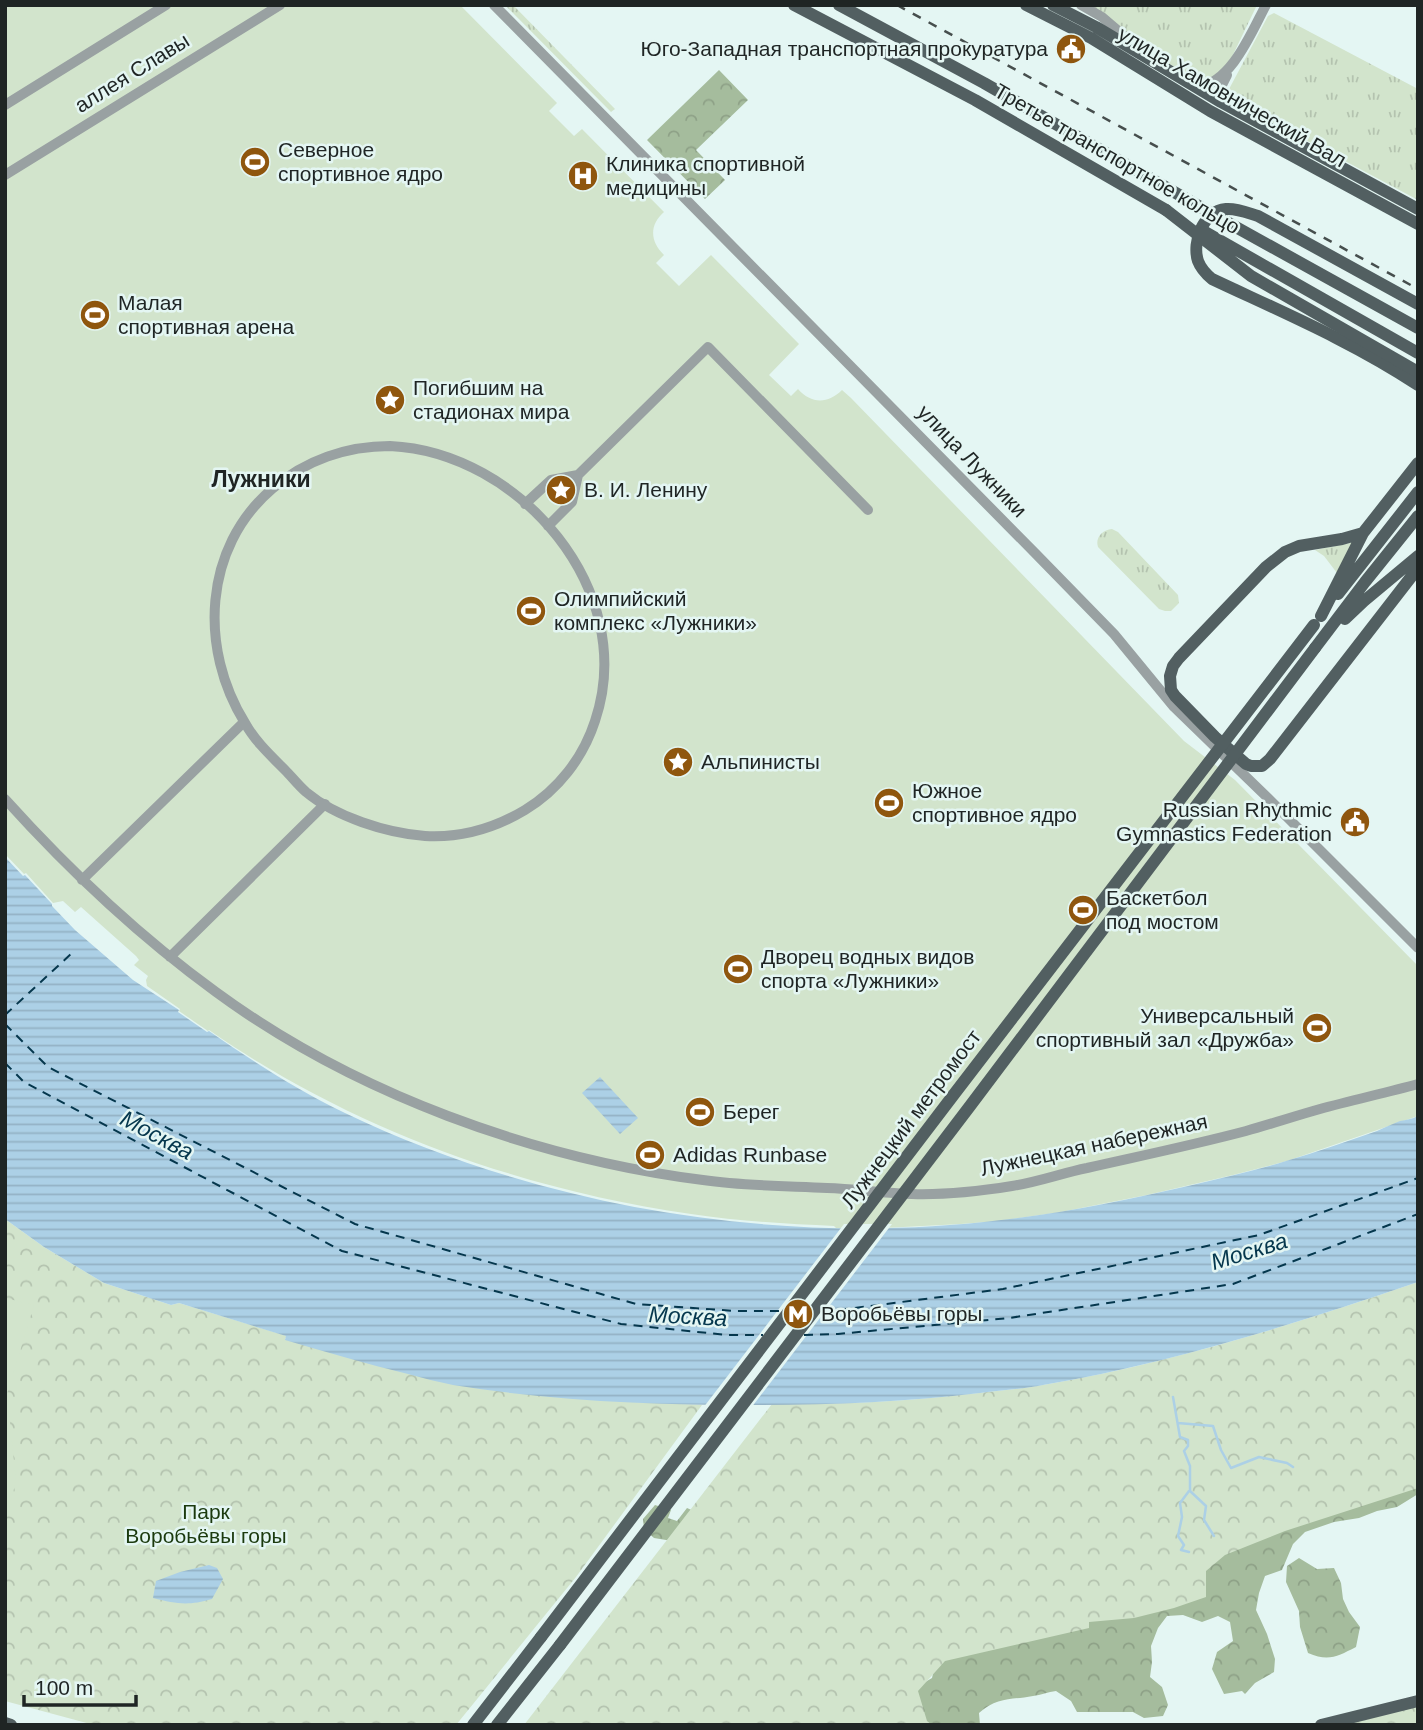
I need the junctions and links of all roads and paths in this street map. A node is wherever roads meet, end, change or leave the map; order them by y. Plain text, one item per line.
1 (166, 5) edge
2 (280, 5) edge
3 (494, 5) edge
4 (793, 5) edge
5 (839, 5) edge
6 (1026, 5) edge
7 (1053, 5) edge
8 (1081, 5) edge
9 (1266, 5) edge
10 (1094, 32) junction
11 (1152, 61) junction
12 (1227, 71) junction
13 (1197, 88) junction
14 (1218, 100) junction
15 (5, 105) edge
16 (1220, 116) junction
17 (5, 175) edge
18 (1418, 209) edge
19 (1166, 210) junction
20 (1418, 224) edge
21 (1418, 304) edge
22 (1418, 328) edge
23 (1418, 353) edge
24 (1418, 372) edge
25 (1418, 385) edge
26 (1418, 463) edge
27 (578, 475) junction
28 (1418, 492) edge
29 (525, 504) junction
30 (868, 510) dead end
31 (1418, 516) edge
32 (548, 526) junction
33 (1363, 533) junction
34 (1418, 556) edge
35 (1418, 568) edge
36 (1318, 620) junction
37 (1315, 648) junction
38 (240, 726) junction
39 (1265, 764) junction
40 (1249, 780) junction
41 (5, 799) edge
42 (325, 804) junction
43 (82, 880) junction
44 (1418, 948) edge
45 (170, 957) junction
46 (1418, 1084) edge
47 (1418, 1701) edge
48 (5, 1723) edge
49 (11, 1725) edge
50 (473, 1725) edge
51 (497, 1725) edge
52 (1321, 1725) edge

1 - 15 street, аллея Славы
2 - 17 street, аллея Славы
3 - 40 street, улица Лужники
4 - 19 main road, Третье транспортное кольцо
5 - 22 main road, Третье транспортное кольцо, bridge
6 - 10 main road, улица Хамовнический Вал
7 - 10 main road, улица Хамовнический Вал
8 - 11 street
9 - 12 street
10 - 11 main road, улица Хамовнический Вал
10 - 16 main road, улица Хамовнический Вал
11 - 13 main road, улица Хамовнический Вал
12 - 13 street
12 - 14 street
13 - 14 main road, улица Хамовнический Вал
14 - 16 street
14 - 18 main road, улица Хамовнический Вал
16 - 20 main road, улица Хамовнический Вал
19 - 23 main road, Третье транспортное кольцо, bridge
19 - 24 main road, bridge
21 - 25 main road
26 - 33 main road
27 - 29 street
27 - 30 street
27 - 32 street
28 - 36 main road
29 - 32 street
29 - 38 street
31 - 37 main road
32 - 42 street
33 - 36 main road
33 - 39 main road
34 - 37 main road
35 - 39 main road
36 - 50 main road, Лужнецкий метромост, bridge
37 - 51 main road, Лужнецкий метромост, bridge
38 - 42 street
38 - 43 street
39 - 40 street
40 - 44 street, улица Лужники
41 - 43 street, Лужнецкая набережная
42 - 45 street
43 - 45 street, Лужнецкая набережная
45 - 46 street, Лужнецкая набережная
47 - 52 main road
48 - 49 main road

